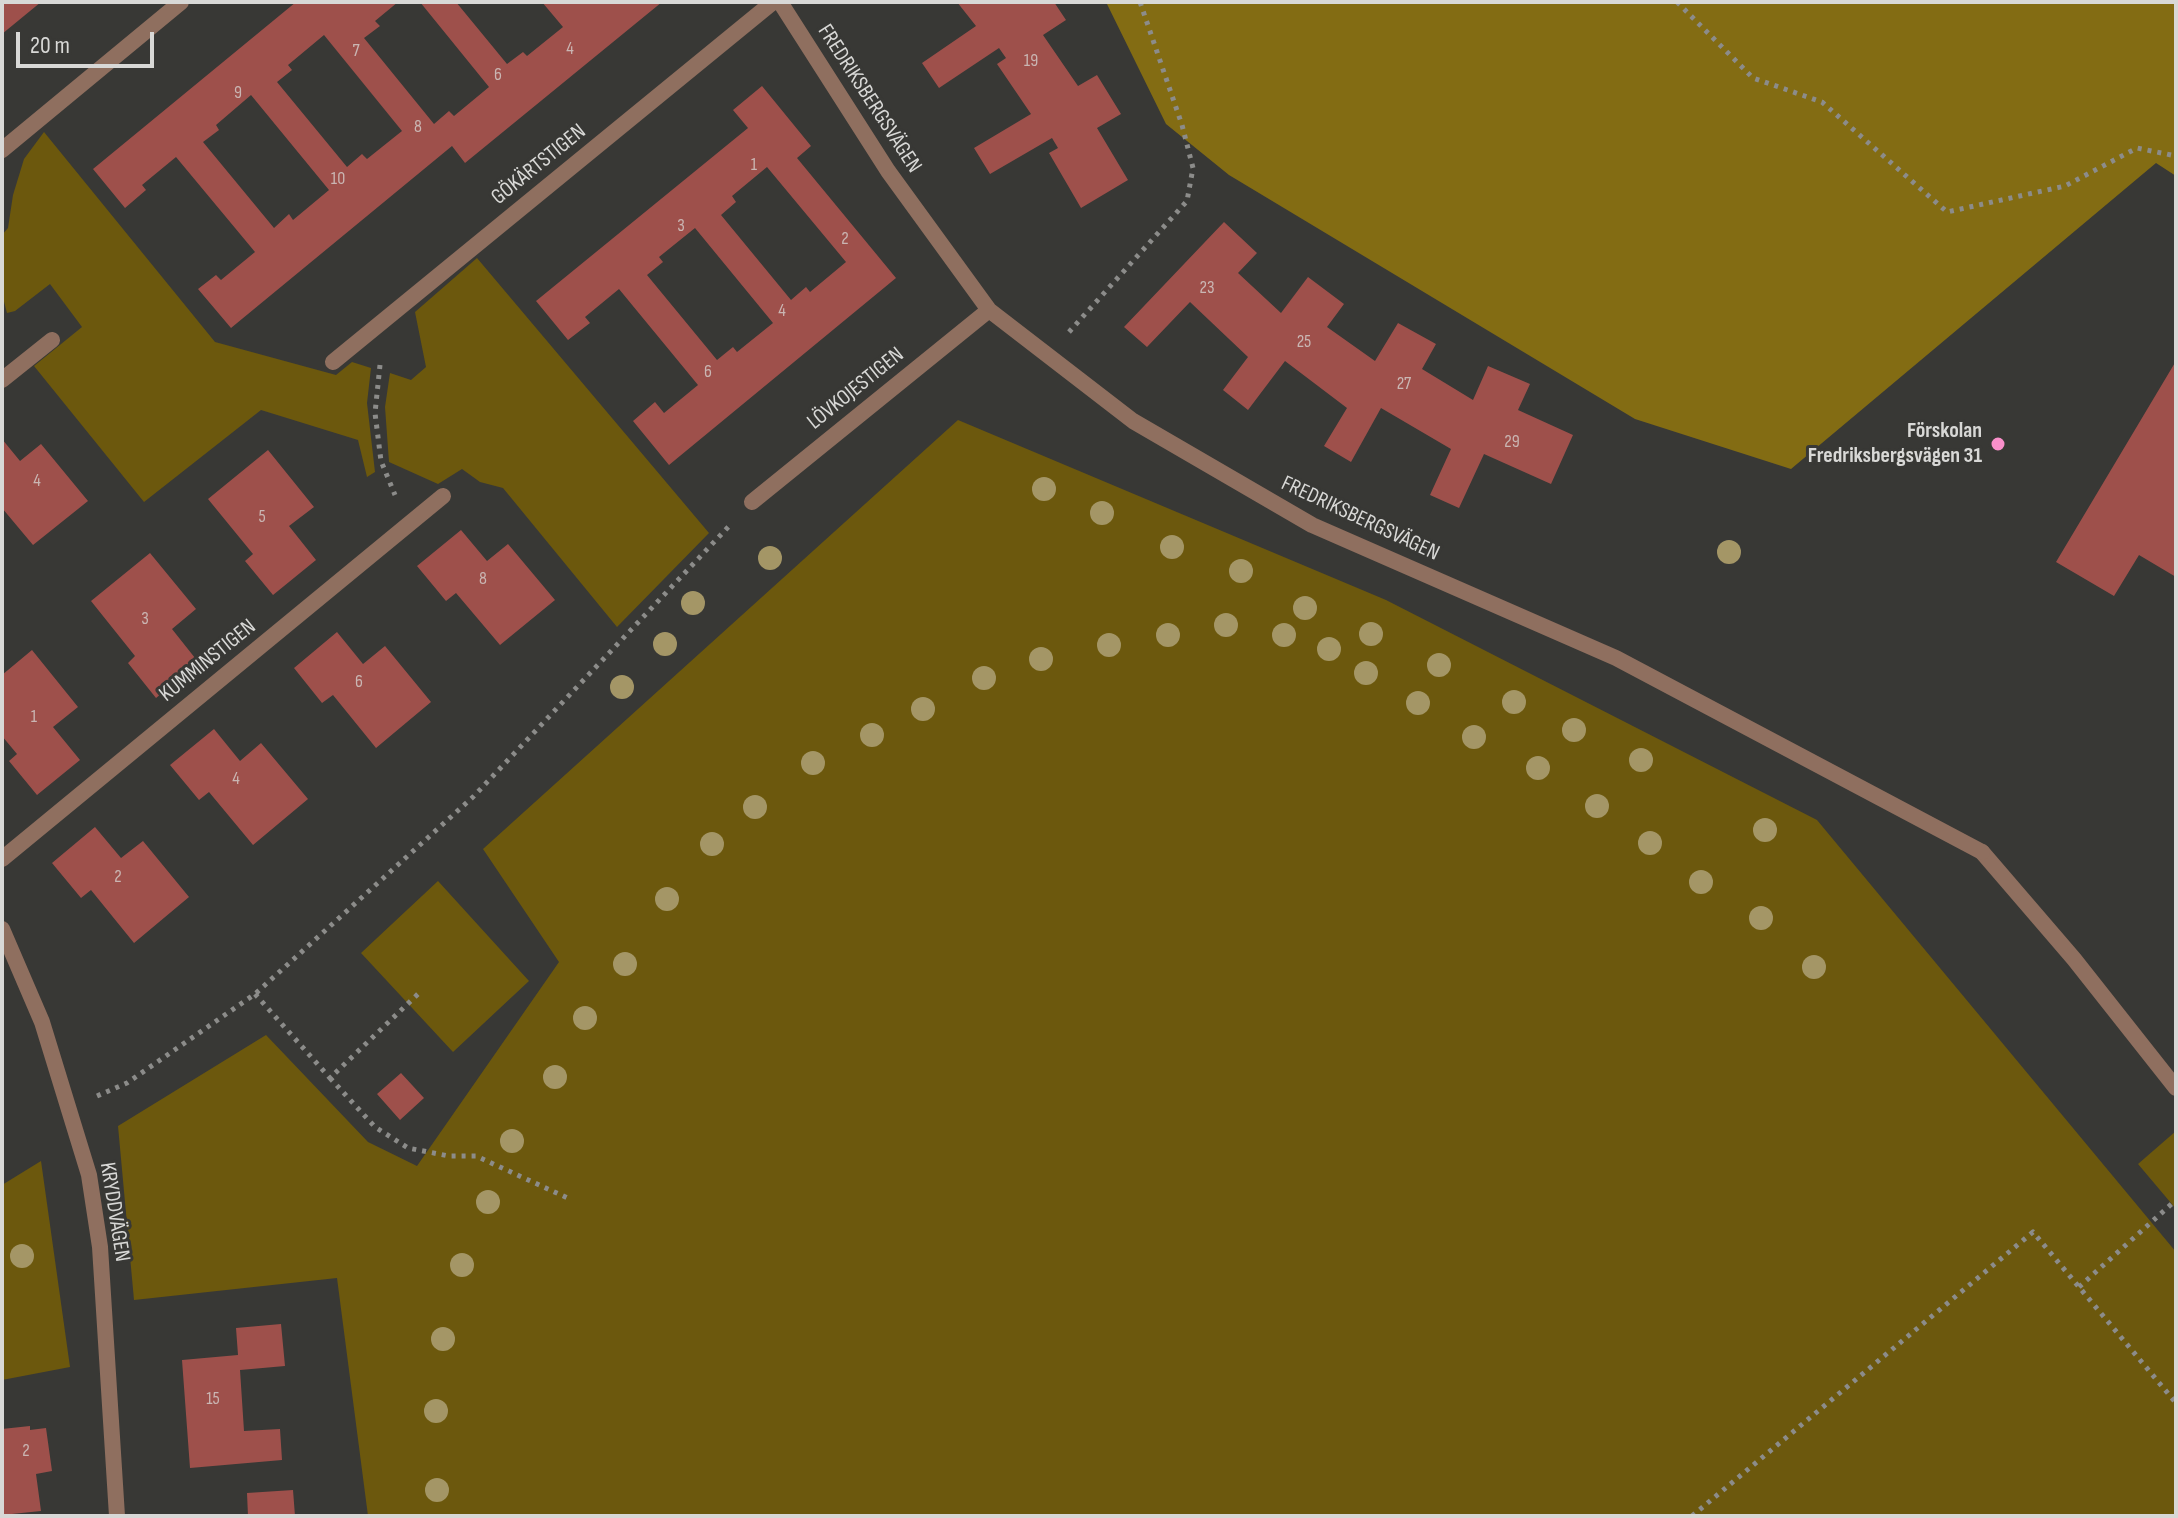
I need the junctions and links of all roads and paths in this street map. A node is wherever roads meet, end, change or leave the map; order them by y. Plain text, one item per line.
1 (181, 2) edge
2 (773, 2) edge
3 (780, 2) edge
4 (1140, 2) edge
5 (1677, 2) edge
6 (2, 150) edge
7 (2176, 156) edge
8 (989, 310) junction
9 (376, 328) junction
10 (52, 340) dead end
11 (1046, 356) junction
12 (333, 362) dead end
13 (2, 380) edge
14 (443, 496) dead end
15 (752, 502) joint
16 (408, 525) junction
17 (2, 859) edge
18 (2, 929) edge
19 (8, 958) edge
20 (255, 994) junction
21 (418, 994) dead end
22 (330, 1078) junction
23 (2176, 1088) edge
24 (70, 1107) junction
25 (572, 1200) dead end
26 (2176, 1200) edge
27 (2079, 1287) junction
28 (2176, 1403) edge
29 (117, 1516) edge
30 (1692, 1516) edge

1 - 6 street
2 - 9 street, GÖKÄRTSTIGEN
3 - 8 street, FREDRIKSBERGSVÄGEN
4 - 11 path
5 - 7 path
8 - 11 street, FREDRIKSBERGSVÄGEN
8 - 15 street, LÖVKOJESTIGEN
9 - 12 street, GÖKÄRTSTIGEN
9 - 16 path
10 - 13 street
11 - 23 street, FREDRIKSBERGSVÄGEN
14 - 16 street, KUMMINSTIGEN
15 - 20 path
16 - 17 street, KUMMINSTIGEN
18 - 19 street, KRYDDVÄGEN
19 - 24 street, KRYDDVÄGEN
20 - 22 path
20 - 24 path
21 - 22 path
22 - 25 path
24 - 29 street, KRYDDVÄGEN
26 - 27 path
27 - 28 path
27 - 30 path

